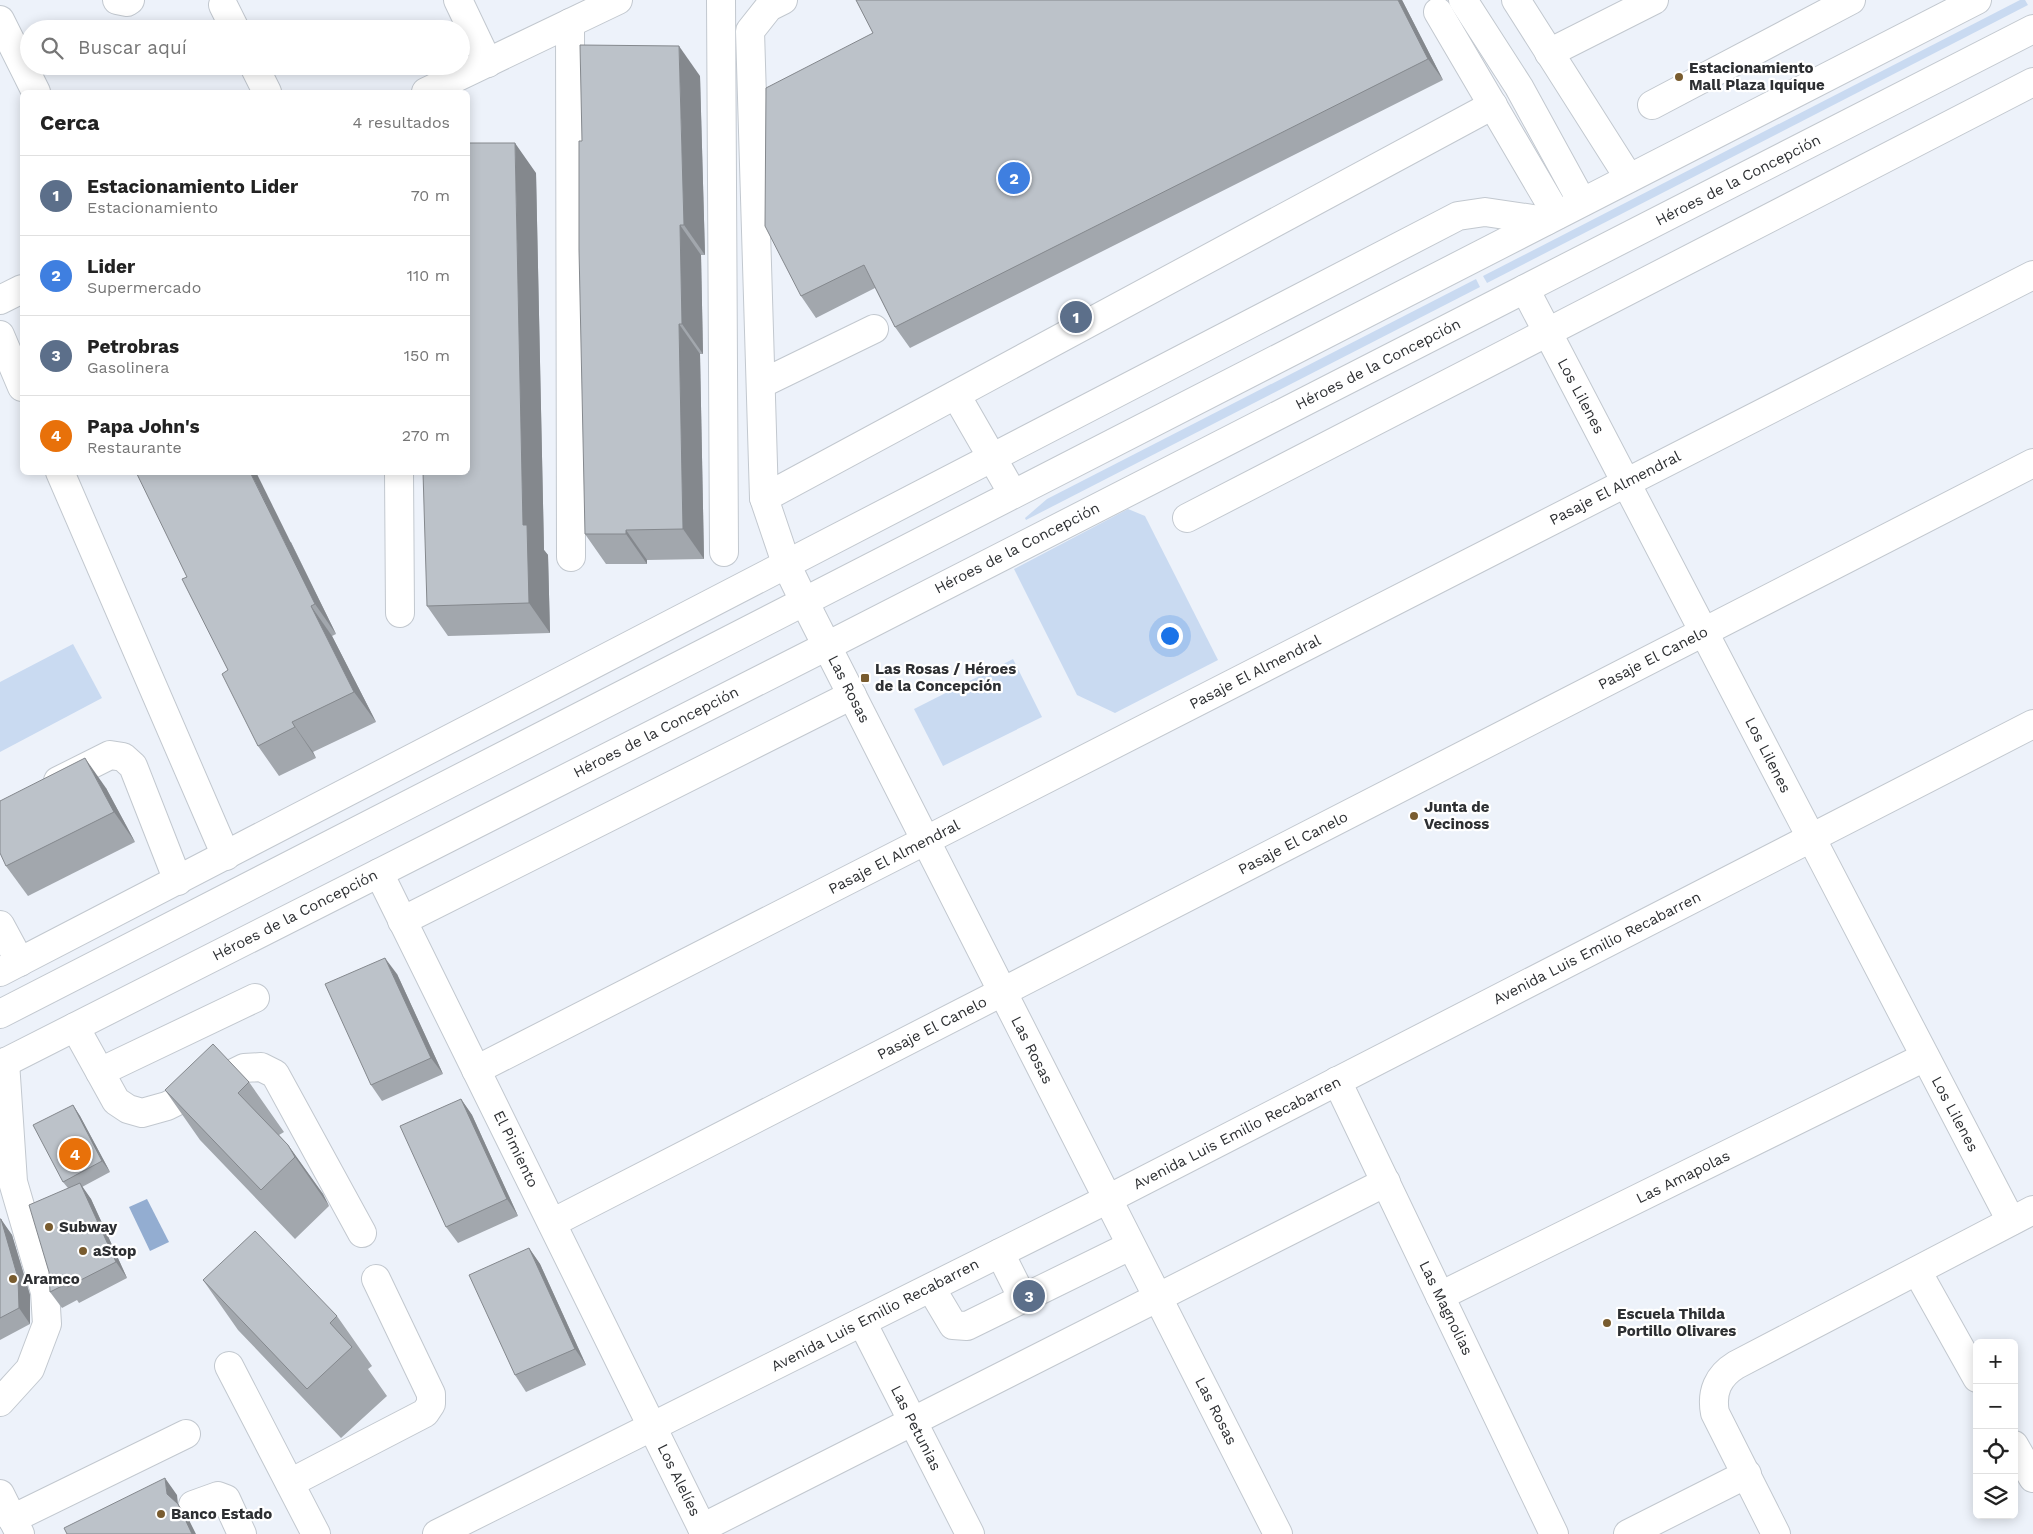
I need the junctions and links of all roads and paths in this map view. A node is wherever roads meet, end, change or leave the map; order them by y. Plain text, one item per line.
1 (117, 0) edge
2 (130, 0) edge
3 (458, 0) edge
4 (618, 0) edge
5 (721, 0) edge
6 (783, 0) edge
7 (1463, 0) edge
8 (1516, 0) edge
9 (1654, 0) edge
10 (1851, 0) edge
11 (1977, 0) edge
12 (223, 5) dead end
13 (1937, 11) edge
14 (1438, 12) dead end
15 (0, 20) edge
16 (230, 20) edge
17 (468, 20) edge
18 (570, 23) junction
19 (470, 25) edge
20 (2033, 29) edge
21 (1549, 53) junction
22 (20, 60) edge
23 (488, 63) junction
24 (470, 71) edge
25 (28, 75) edge
26 (258, 75) edge
27 (462, 75) edge
28 (2033, 82) edge
29 (35, 90) edge
30 (266, 90) edge
31 (430, 90) edge
32 (1493, 105) junction
33 (1652, 105) dead end
34 (1629, 178) junction
35 (1582, 202) junction
36 (1552, 218) junction
37 (2033, 275) edge
38 (1525, 288) junction
39 (20, 290) edge
40 (0, 300) edge
41 (874, 329) dead end
42 (1548, 332) junction
43 (0, 335) edge
44 (20, 382) edge
45 (760, 384) junction
46 (956, 395) junction
47 (993, 459) junction
48 (2033, 463) edge
49 (61, 475) edge
50 (399, 475) edge
51 (1626, 483) junction
52 (1013, 494) junction
53 (764, 498) junction
54 (1186, 518) dead end
55 (724, 552) dead end
56 (571, 557) dead end
57 (787, 566) junction
58 (804, 601) junction
59 (400, 613) dead end
60 (1704, 632) junction
61 (827, 646) junction
62 (852, 694) junction
63 (2033, 724) edge
64 (36, 792) edge
65 (1812, 838) junction
66 (926, 840) junction
67 (226, 856) junction
68 (379, 873) junction
69 (178, 881) junction
70 (402, 920) junction
71 (0, 925) edge
72 (10, 967) edge
73 (48, 990) junction
74 (1003, 992) junction
75 (0, 996) edge
76 (255, 998) dead end
77 (0, 1014) edge
78 (75, 1027) junction
79 (1926, 1057) junction
80 (3, 1064) edge
81 (476, 1070) junction
82 (100, 1072) junction
83 (1337, 1081) junction
84 (1386, 1182) junction
85 (6, 1185) edge
86 (1108, 1199) junction
87 (2022, 1216) edge
88 (552, 1223) junction
89 (362, 1233) dead end
90 (1130, 1246) junction
91 (1000, 1253) junction
92 (1917, 1271) junction
93 (376, 1278) dead end
94 (931, 1288) junction
95 (1440, 1296) junction
96 (1158, 1298) junction
97 (1023, 1299) junction
98 (862, 1322) junction
99 (228, 1366) edge
100 (1973, 1371) edge
101 (0, 1390) edge
102 (0, 1402) edge
103 (913, 1422) junction
104 (653, 1426) junction
105 (186, 1434) dead end
106 (2018, 1452) edge
107 (1747, 1474) junction
108 (2033, 1478) edge
109 (290, 1483) junction
110 (0, 1494) edge
111 (193, 1505) dead end
112 (16, 1526) edge
113 (704, 1531) edge
114 (242, 1534) edge
115 (316, 1534) edge
116 (437, 1534) edge
117 (970, 1534) edge
118 (1278, 1534) edge
119 (1554, 1534) edge
120 (1628, 1534) edge
121 (1776, 1534) edge

1 - 2 street
3 - 17 street
4 - 18 street
5 - 55 street
6 - 45 street, Las Rosas
7 - 35 street
8 - 21 street
9 - 21 street
10 - 33 street
11 - 13 street
12 - 16 street
13 - 34 street
14 - 32 street
15 - 22 street
18 - 23 street
18 - 56 street
19 - 23 street
20 - 38 street, Héroes de la Concepción
21 - 34 street
23 - 24 street
25 - 29 street
26 - 30 street
27 - 31 street
28 - 42 street
32 - 36 street
32 - 46 street
34 - 35 street
35 - 36 street
36 - 47 street
36 - 52 street
37 - 51 street, Pasaje El Almendral
38 - 42 street, Los Lilenes
38 - 61 street, Héroes de la Concepción
39 - 40 street
41 - 45 street
42 - 51 street, Los Lilenes
42 - 54 street
43 - 44 street
45 - 53 street, Las Rosas
46 - 47 street
46 - 53 street
47 - 52 street
47 - 57 street
48 - 60 street, Pasaje El Canelo
49 - 67 street
50 - 59 street
51 - 60 street, Los Lilenes
51 - 66 street, Pasaje El Almendral
52 - 58 street
53 - 57 street, Las Rosas
57 - 58 street, Las Rosas
57 - 67 street
58 - 61 street, Las Rosas
58 - 73 street
60 - 65 street, Los Lilenes
60 - 74 street, Pasaje El Canelo
61 - 62 street, Las Rosas
61 - 68 street, Héroes de la Concepción
62 - 66 street, Las Rosas
62 - 70 street
63 - 65 street, Avenida Luis Emilio Recabarren
64 - 69 street
65 - 79 street, Los Lilenes
65 - 83 street, Avenida Luis Emilio Recabarren
66 - 74 street, Las Rosas
66 - 81 street, Pasaje El Almendral
67 - 69 street
68 - 70 street, El Pimiento
68 - 78 street, Héroes de la Concepción
69 - 72 street
70 - 81 street, El Pimiento
71 - 72 street
73 - 75 street
73 - 77 street
74 - 86 street, Las Rosas
74 - 88 street, Pasaje El Canelo
76 - 82 street
78 - 80 street, Héroes de la Concepción
78 - 82 street
79 - 87 street, Los Lilenes
79 - 95 street, Las Amapolas
80 - 85 street
81 - 88 street, El Pimiento
82 - 89 street
83 - 84 street, Las Magnolias
83 - 86 street, Avenida Luis Emilio Recabarren
84 - 95 street, Las Magnolias
84 - 96 street
85 - 102 street
86 - 90 street, Las Rosas
86 - 91 street, Avenida Luis Emilio Recabarren
87 - 92 street
88 - 104 street, El Pimiento
90 - 96 street, Las Rosas
90 - 97 street
91 - 94 street, Avenida Luis Emilio Recabarren
91 - 97 street
92 - 100 street
92 - 107 street
93 - 109 street
94 - 97 street
94 - 98 street, Avenida Luis Emilio Recabarren
95 - 119 street, Las Magnolias
96 - 103 street
96 - 118 street, Las Rosas
98 - 103 street, Las Petunias
98 - 104 street, Avenida Luis Emilio Recabarren
99 - 109 street
101 - 102 street
103 - 113 street
103 - 117 street, Las Petunias
104 - 113 street, Los Alelíes
104 - 116 street, Avenida Luis Emilio Recabarren
105 - 112 street
106 - 108 street
107 - 120 street
107 - 121 street
109 - 115 street
110 - 112 street
111 - 114 street

